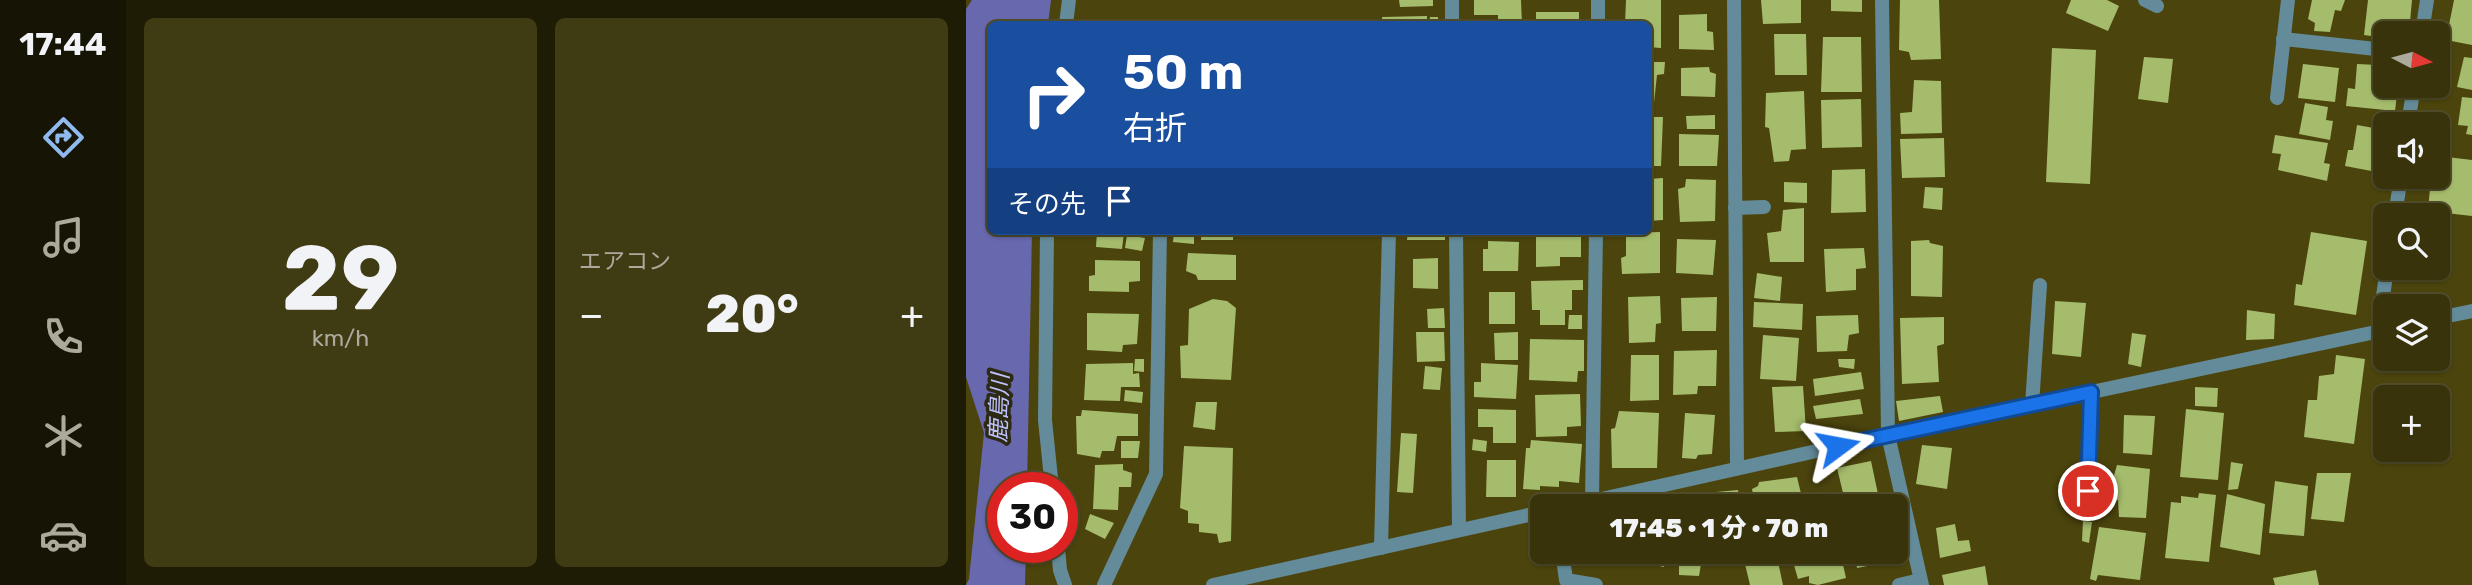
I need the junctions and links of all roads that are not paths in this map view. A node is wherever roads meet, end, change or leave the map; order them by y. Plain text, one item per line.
1 (1069, 0) edge
2 (1452, 0) edge
3 (1598, 0) edge
4 (1734, 0) edge
5 (1882, 0) edge
6 (2287, 0) edge
7 (2427, 0) edge
8 (1066, 21) edge
9 (1452, 21) edge
10 (1598, 21) edge
11 (2424, 21) edge
12 (2283, 39) junction
13 (2373, 49) edge
14 (2277, 98) dead end
15 (1764, 207) dead end
16 (1735, 208) junction
17 (1046, 235) edge
18 (1160, 235) edge
19 (1389, 235) edge
20 (1456, 235) edge
21 (1595, 235) edge
22 (2040, 285) dead end
23 (2472, 311) edge
24 (2450, 316) edge
25 (2373, 333) edge
26 (2091, 392) junction
27 (2032, 405) junction
28 (1888, 435) junction
29 (1737, 468) junction
30 (1050, 472) edge
31 (1592, 494) edge
32 (1623, 494) edge
33 (2087, 510) dead end
34 (1530, 515) edge
35 (1459, 530) junction
36 (1381, 548) junction
37 (1059, 563) edge
38 (1564, 564) edge
39 (1269, 579) edge
40 (1921, 583) edge
41 (1066, 585) edge
42 (1104, 585) edge
43 (1213, 585) edge
44 (1596, 585) edge
45 (1899, 585) edge

1 - 8 street
2 - 9 street
3 - 10 street
4 - 16 street
5 - 28 street
6 - 12 street
7 - 11 street
12 - 13 street
12 - 14 street
15 - 16 street
16 - 29 street
17 - 30 street
18 - 42 street
19 - 36 street
20 - 35 street
21 - 31 street
22 - 27 street
23 - 24 street
25 - 26 street
26 - 27 street
26 - 33 street
27 - 28 street
28 - 29 street
28 - 40 street
29 - 32 street
34 - 35 street
35 - 36 street
36 - 39 street
37 - 41 street
38 - 44 street
39 - 43 street
40 - 45 street

